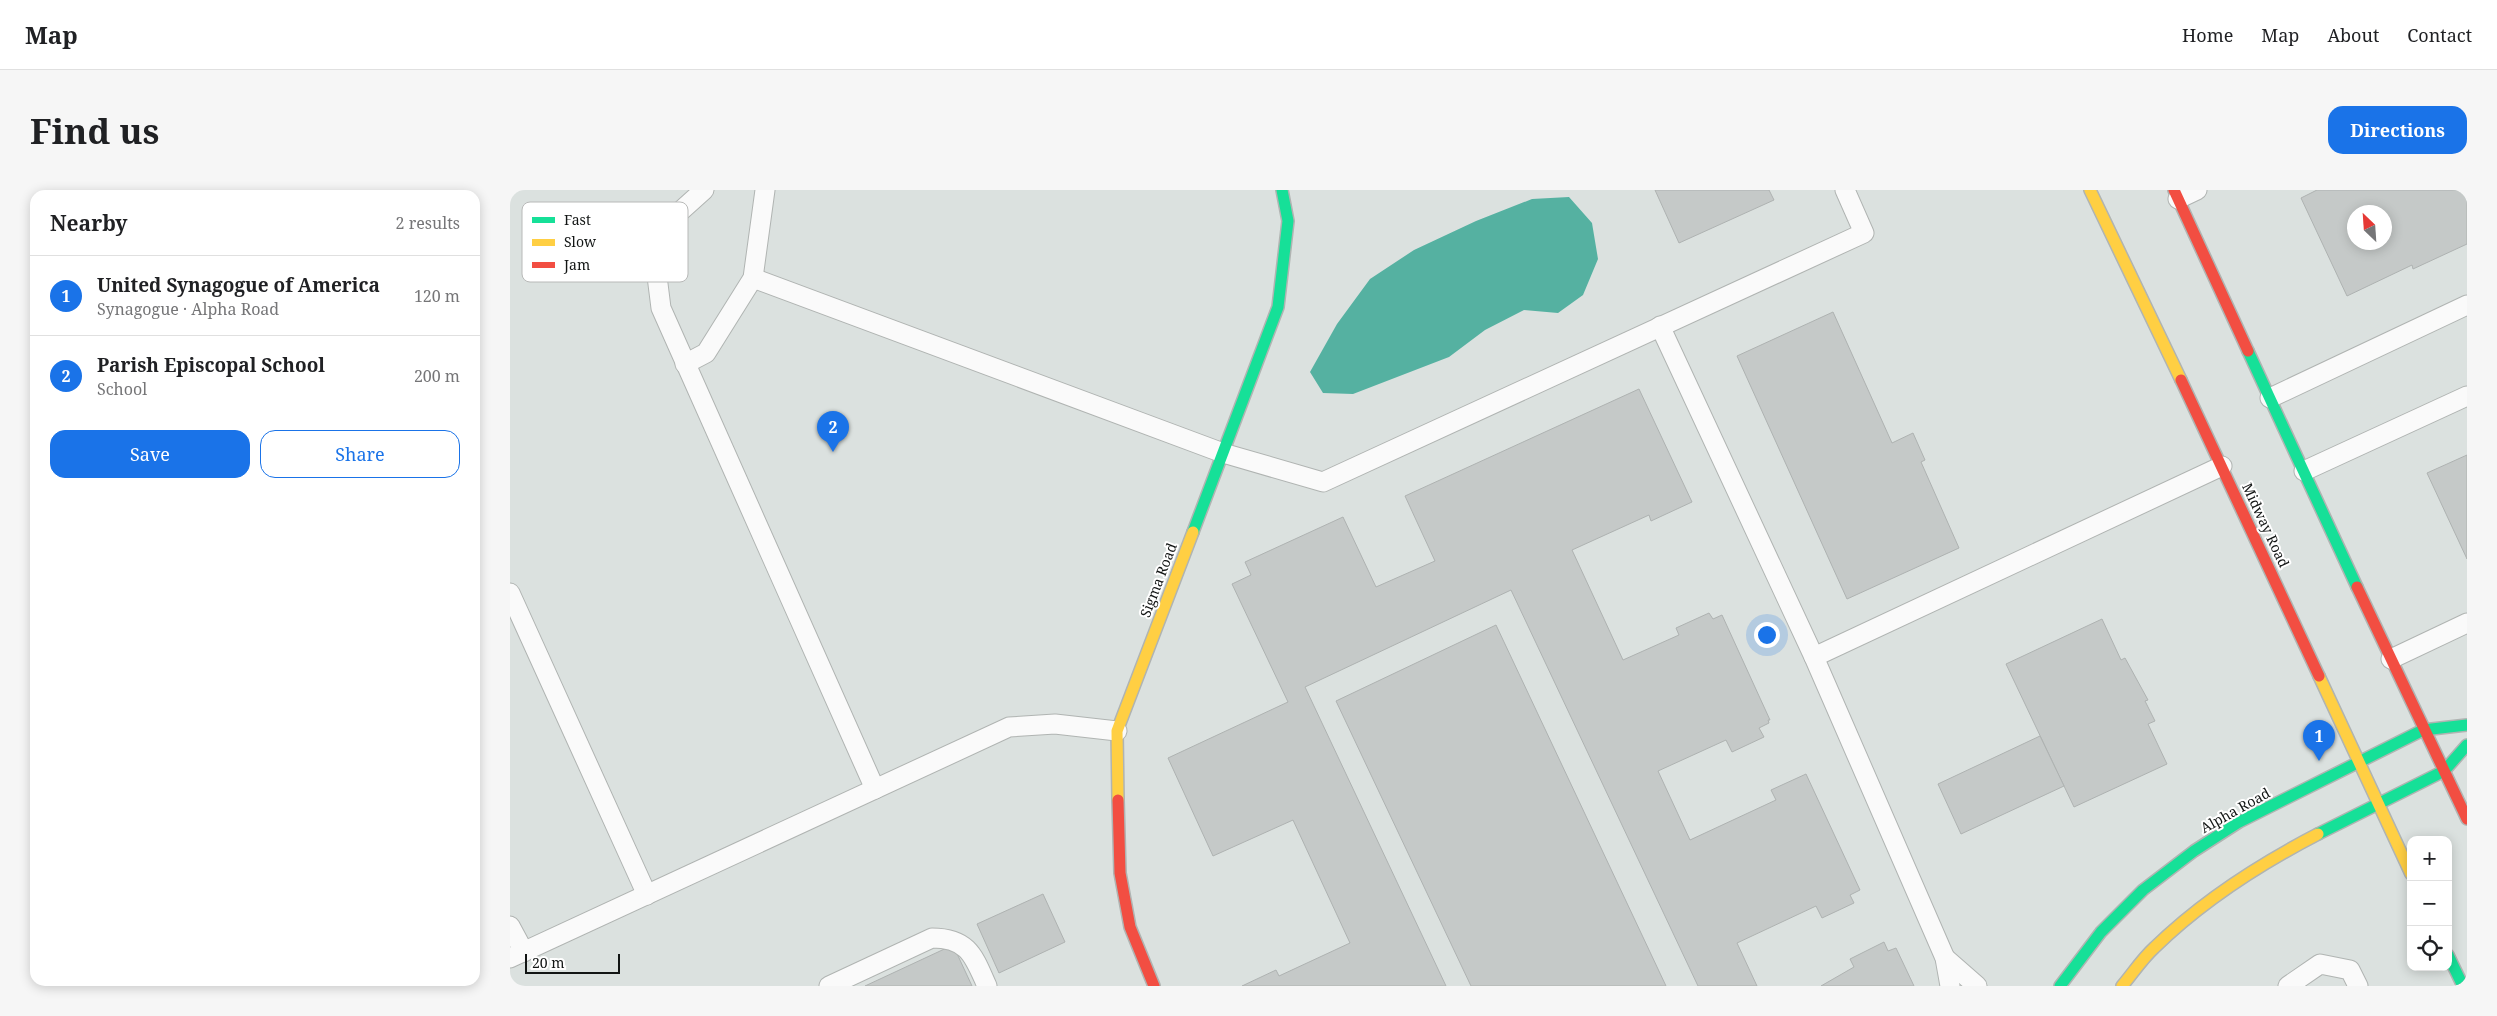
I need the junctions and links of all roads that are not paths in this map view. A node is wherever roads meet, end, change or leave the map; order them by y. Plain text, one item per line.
1 (704, 190) edge
2 (765, 190) edge
3 (1282, 190) edge
4 (1844, 190) edge
5 (2090, 190) edge
6 (2197, 190) edge
7 (2176, 194) edge
8 (688, 204) edge
9 (753, 278) junction
10 (657, 282) edge
11 (2467, 305) edge
12 (1660, 326) junction
13 (685, 364) junction
14 (2467, 396) edge
15 (2270, 398) junction
16 (1223, 453) junction
17 (2222, 466) junction
18 (2304, 471) junction
19 (510, 594) edge
20 (2467, 623) edge
21 (1814, 657) junction
22 (2391, 659) junction
23 (2467, 725) edge
24 (2423, 730) junction
25 (1117, 731) junction
26 (2467, 745) edge
27 (2359, 762) junction
28 (2444, 771) junction
29 (875, 789) junction
30 (2379, 805) junction
31 (2467, 820) edge
32 (2407, 865) edge
33 (647, 895) junction
34 (510, 926) edge
35 (517, 955) edge
36 (1945, 958) junction
37 (2452, 964) edge
38 (828, 986) edge
39 (987, 986) edge
40 (1154, 986) edge
41 (1950, 986) edge
42 (1977, 986) edge
43 (2060, 986) edge
44 (2122, 986) edge
45 (2288, 986) edge
46 (2358, 986) edge
47 (2462, 986) edge

1 - 8 lane
2 - 9 lane
3 - 16 street, Sigma Road
4 - 12 lane
5 - 17 street, Midway Road
6 - 7 lane
7 - 15 street
9 - 13 lane
9 - 16 lane
10 - 13 lane
11 - 15 lane
12 - 16 lane
12 - 21 lane
13 - 29 lane
14 - 18 lane
15 - 18 street
16 - 25 street, Sigma Road
17 - 21 lane
17 - 27 street, Midway Road
18 - 22 street
19 - 33 lane
20 - 22 lane
21 - 36 lane
22 - 24 street
23 - 24 street, Alpha Road
24 - 27 street, Alpha Road
24 - 28 street
25 - 29 lane
25 - 40 street, Sigma Road
26 - 28 street
27 - 30 street, Midway Road
27 - 43 street, Alpha Road
28 - 30 street
28 - 31 street
29 - 33 lane
30 - 32 street, Midway Road
30 - 44 street
33 - 35 lane
34 - 35 lane
36 - 41 lane
36 - 42 lane
37 - 47 street
38 - 39 lane
45 - 46 lane

